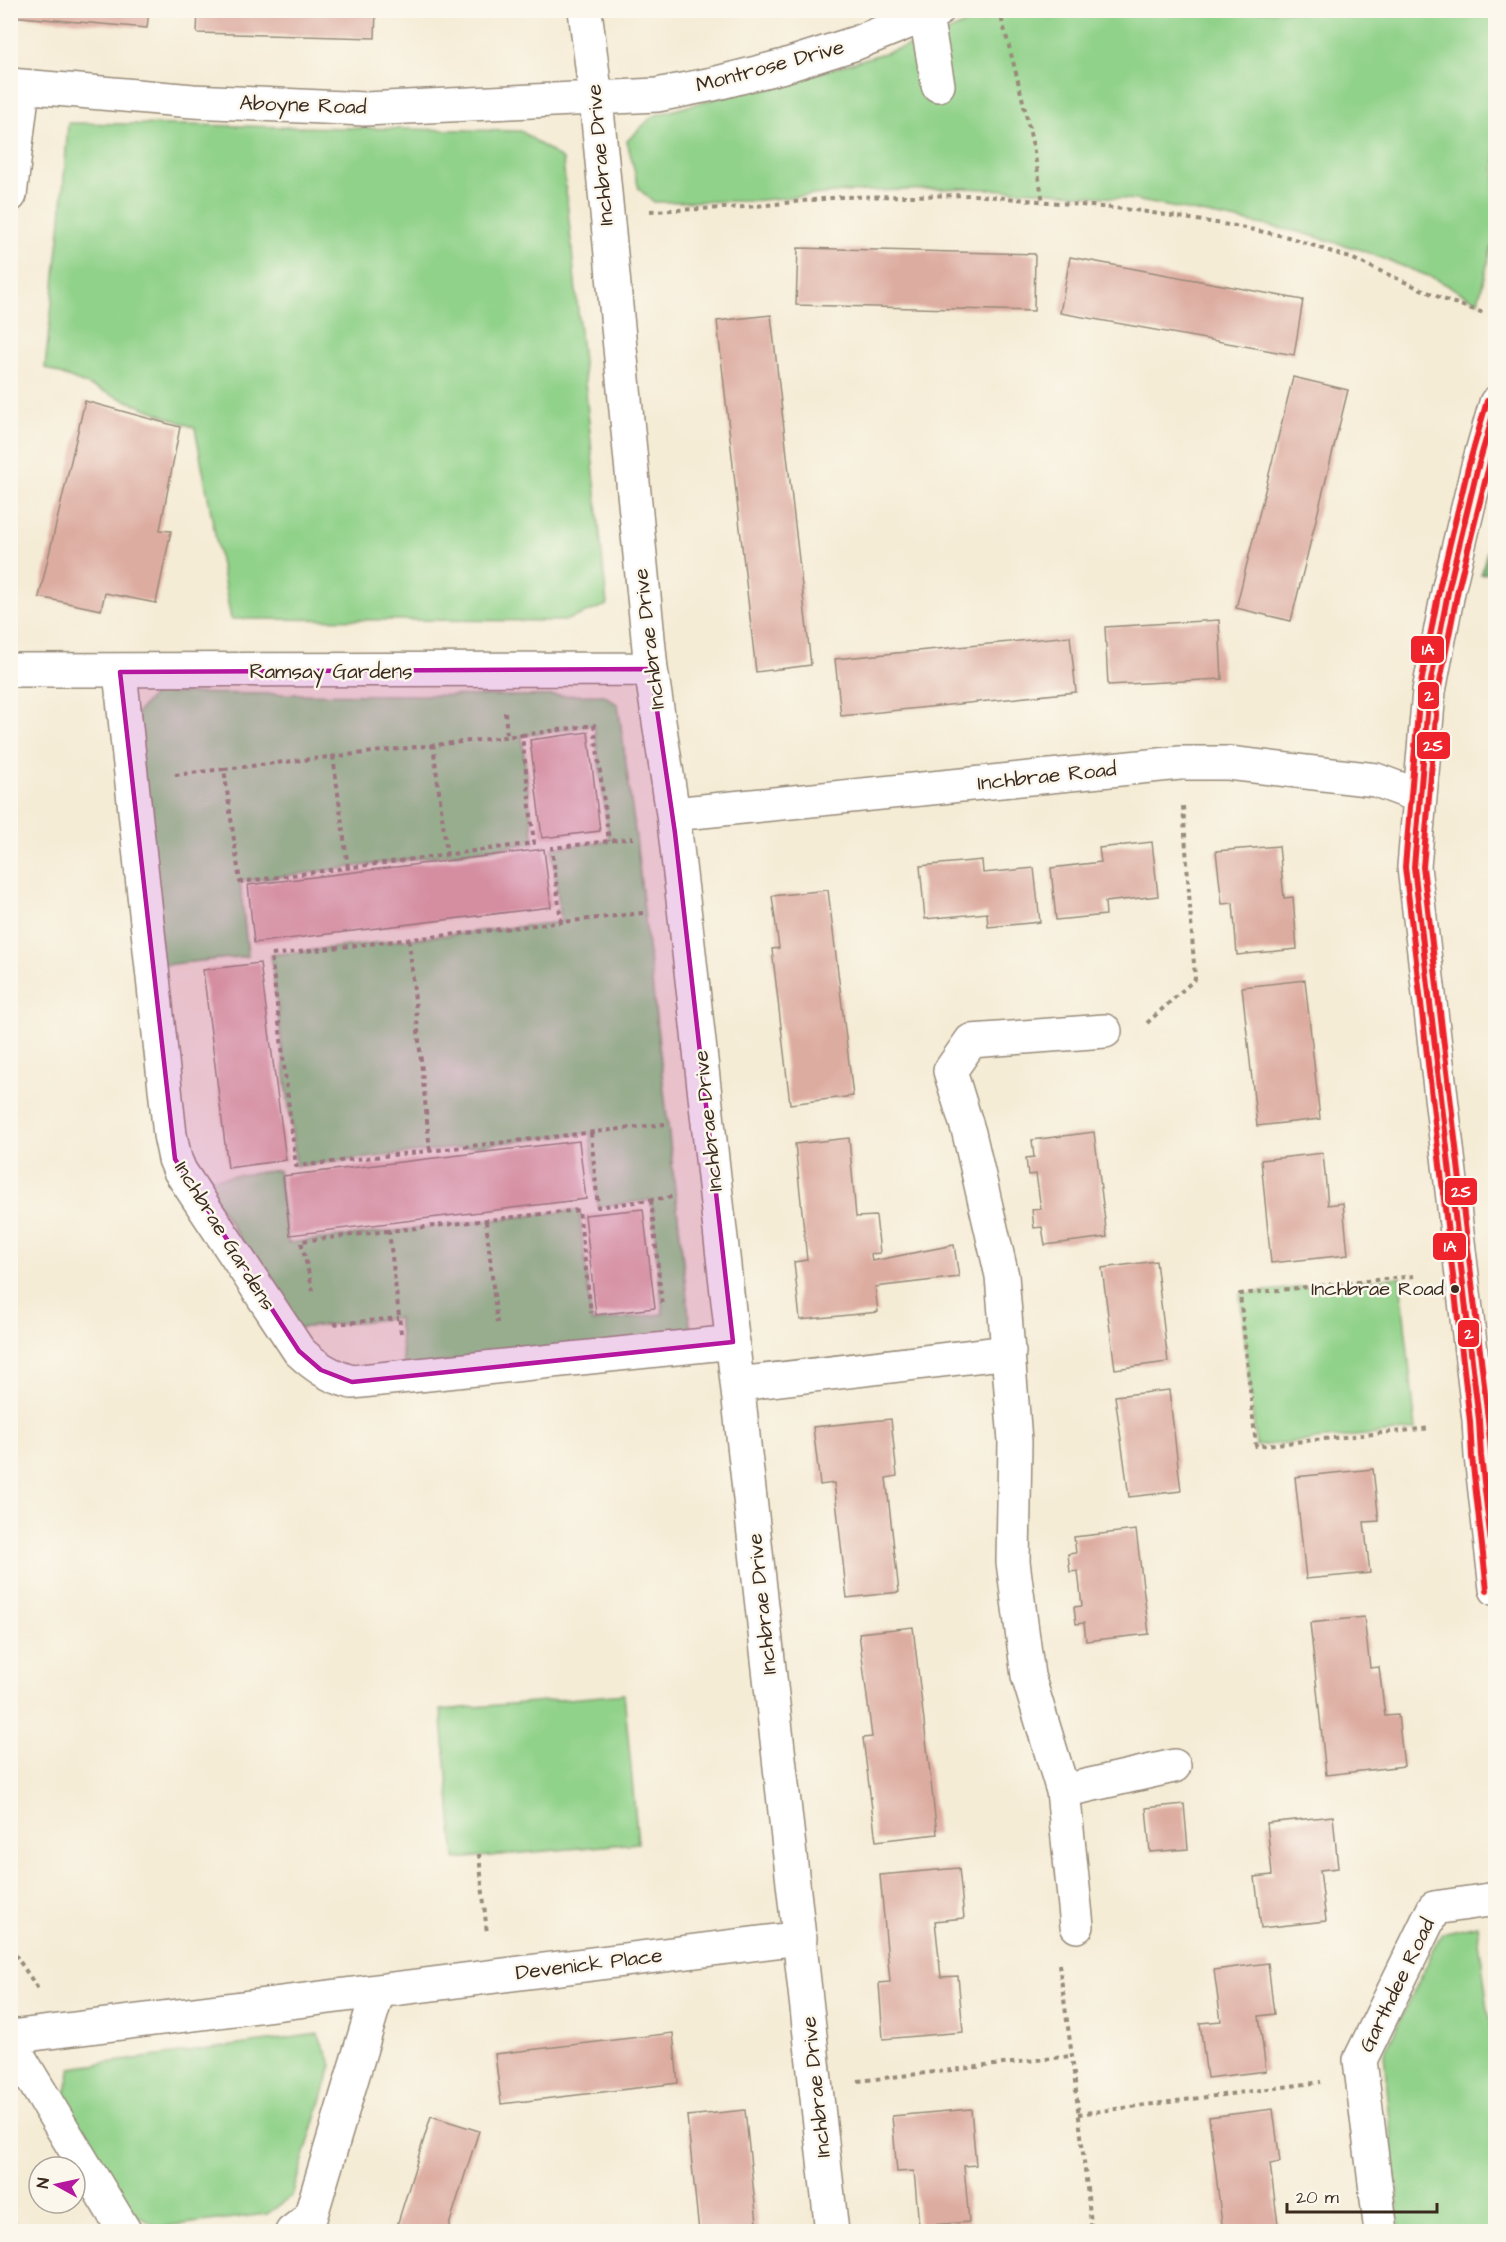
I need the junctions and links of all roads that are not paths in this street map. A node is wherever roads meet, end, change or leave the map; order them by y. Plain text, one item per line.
1 (585, 10) edge
2 (932, 13) edge
3 (938, 85) dead end
4 (17, 86) edge
5 (596, 99) junction
6 (10, 195) edge
7 (1496, 403) edge
8 (651, 669) junction
9 (10, 670) edge
10 (120, 672) junction
11 (1419, 796) junction
12 (674, 823) junction
13 (1105, 1031) road end
14 (733, 1342) junction
15 (1009, 1352) junction
16 (738, 1384) junction
17 (1496, 1589) edge
18 (1174, 1766) dead end
19 (1063, 1791) junction
20 (1496, 1899) edge
21 (1077, 1926) road end
22 (800, 1938) junction
23 (378, 1991) junction
24 (10, 2040) edge
25 (124, 2232) edge
26 (292, 2232) edge
27 (832, 2232) edge
28 (1381, 2232) edge

1 - 5 street, Inchbrae Drive
2 - 3 street
2 - 5 street, Montrose Drive
4 - 5 street, Aboyne Road
4 - 6 street
5 - 8 street, Inchbrae Drive
7 - 11 street
8 - 10 street, Ramsay Gardens
8 - 12 street, Inchbrae Drive
9 - 10 street, Ramsay Gardens
10 - 14 street, Inchbrae Gardens
11 - 12 street, Inchbrae Road
11 - 17 street
12 - 14 street, Inchbrae Drive
13 - 15 street
14 - 16 street, Inchbrae Drive
15 - 16 street
15 - 19 street
16 - 22 street, Inchbrae Drive
18 - 19 street
19 - 21 street
20 - 28 street, Garthdee Road
22 - 23 street, Devenick Place
22 - 27 street, Inchbrae Drive
23 - 24 street, Devenick Place
23 - 26 street
24 - 25 street, Devenick Place

